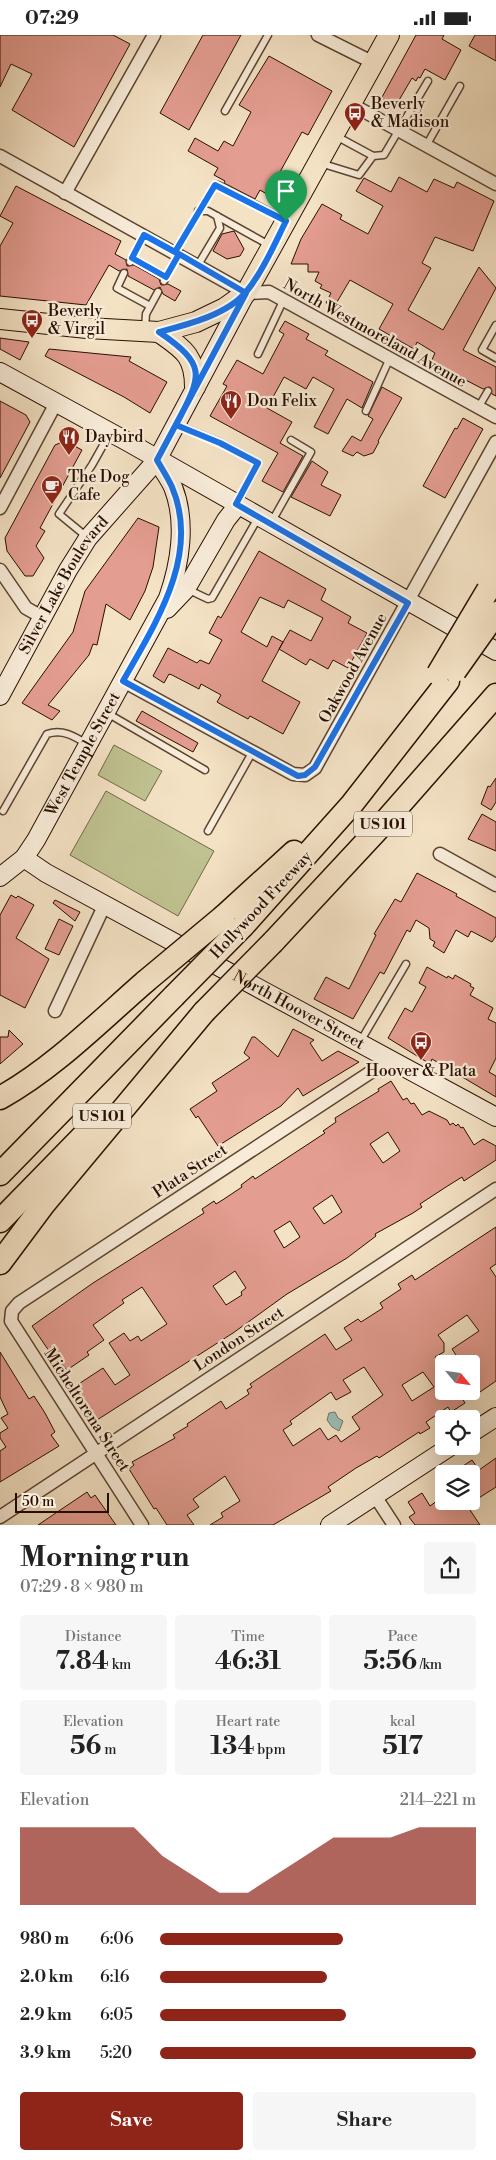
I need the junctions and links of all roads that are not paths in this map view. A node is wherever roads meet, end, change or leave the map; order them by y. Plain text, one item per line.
1 (154, 35) edge
2 (268, 35) edge
3 (318, 35) edge
4 (389, 35) edge
5 (374, 63) junction
6 (428, 81) dead end
7 (460, 86) dead end
8 (351, 104) junction
9 (225, 111) dead end
10 (400, 131) junction
11 (334, 135) junction
12 (426, 146) junction
13 (0, 156) edge
14 (373, 156) junction
15 (319, 162) junction
16 (496, 184) edge
17 (65, 193) junction
18 (198, 211) junction
19 (217, 216) junction
20 (286, 221) junction
21 (144, 235) junction
22 (272, 247) junction
23 (177, 253) junction
24 (198, 265) junction
25 (124, 273) dead end
26 (158, 292) dead end
27 (246, 293) junction
28 (284, 301) junction
29 (150, 306) junction
30 (0, 319) edge
31 (496, 325) edge
32 (152, 332) junction
33 (258, 354) dead end
34 (496, 357) edge
35 (389, 360) junction
36 (0, 373) edge
37 (195, 387) junction
38 (488, 391) dead end
39 (56, 403) junction
40 (478, 408) junction
41 (366, 411) dead end
42 (496, 417) edge
43 (176, 425) junction
44 (110, 433) junction
45 (291, 439) dead end
46 (496, 442) edge
47 (157, 460) junction
48 (237, 505) junction
49 (0, 508) edge
50 (264, 520) junction
51 (88, 538) junction
52 (0, 570) edge
53 (492, 583) edge
54 (180, 585) junction
55 (408, 603) junction
56 (496, 613) edge
57 (42, 617) junction
58 (496, 651) edge
59 (443, 678) junction
60 (123, 681) junction
61 (1, 693) edge
62 (492, 699) edge
63 (106, 713) junction
64 (88, 745) junction
65 (252, 751) junction
66 (205, 769) dead end
67 (3, 811) dead end
68 (208, 831) dead end
69 (440, 854) dead end
70 (24, 858) junction
71 (0, 877) edge
72 (496, 885) edge
73 (105, 904) junction
74 (233, 921) junction
75 (406, 964) dead end
76 (55, 1011) dead end
77 (204, 1012) junction
78 (359, 1043) junction
79 (386, 1057) junction
80 (0, 1098) edge
81 (496, 1117) edge
82 (0, 1174) edge
83 (496, 1189) edge
84 (0, 1221) edge
85 (0, 1263) edge
86 (12, 1311) joint
87 (496, 1417) edge
88 (480, 1427) edge
89 (95, 1452) junction
90 (436, 1455) edge
91 (375, 1496) junction
92 (0, 1517) edge
93 (142, 1525) edge
94 (330, 1525) edge
95 (394, 1525) edge

1 - 17 street
2 - 9 lane
3 - 5 street
4 - 5 main road
5 - 8 main road
6 - 10 lane
7 - 12 lane
8 - 10 street
8 - 11 main road
10 - 12 street
10 - 14 lane
11 - 14 lane
11 - 15 main road
12 - 16 street
13 - 17 street, North Westmoreland Avenue
14 - 15 lane
15 - 20 main road
17 - 21 street, North Westmoreland Avenue
18 - 19 lane
18 - 20 lane
18 - 23 lane
19 - 22 lane
19 - 24 lane
20 - 22 main road
21 - 23 street, North Westmoreland Avenue
21 - 23 lane
22 - 27 main road
23 - 24 street, North Westmoreland Avenue
24 - 27 street, North Westmoreland Avenue
25 - 29 lane
26 - 29 lane
27 - 28 street, North Westmoreland Avenue
27 - 32 main road
27 - 37 main road
28 - 33 lane
28 - 35 street, North Westmoreland Avenue
29 - 32 lane
30 - 32 main road
31 - 34 lane
32 - 37 main road
35 - 40 street, North Westmoreland Avenue
35 - 41 lane
36 - 39 main road
37 - 43 main road
38 - 40 lane
39 - 44 main road
39 - 49 street
40 - 42 street, North Westmoreland Avenue
43 - 47 main road
43 - 48 lane
44 - 47 main road
44 - 51 lane
45 - 50 lane
46 - 55 street, Oakwood Avenue
47 - 48 main road
47 - 51 main road, Silver Lake Boulevard
47 - 54 main road, West Temple Street
48 - 50 main road
48 - 54 main road
50 - 54 lane
50 - 55 main road
51 - 57 main road, Silver Lake Boulevard
52 - 57 street
53 - 59 highway, bridge
54 - 60 main road, West Temple Street
55 - 58 main road
55 - 65 street, Oakwood Avenue
56 - 59 highway, bridge
57 - 61 main road, Silver Lake Boulevard
59 - 74 highway, Hollywood Freeway / US 101
60 - 63 main road, West Temple Street
60 - 65 street
62 - 77 highway, Hollywood Freeway / US 101, bridge
63 - 64 main road, West Temple Street
63 - 66 lane
64 - 67 lane
64 - 70 main road, West Temple Street
65 - 68 lane
69 - 72 street
70 - 71 main road, West Temple Street
70 - 73 main road, North Hoover Street
73 - 76 street
73 - 78 main road, North Hoover Street
74 - 80 highway, bridge
74 - 82 highway, Hollywood Freeway / US 101, bridge
75 - 78 lane
77 - 84 highway, Hollywood Freeway / US 101
77 - 85 highway
78 - 79 main road, North Hoover Street
79 - 81 main road, North Hoover Street
79 - 86 street, Plata Street
83 - 89 street, London Street
86 - 89 street, Micheltorena Street
87 - 88 main road
89 - 92 street, London Street
89 - 93 street, Micheltorena Street
90 - 91 main road
91 - 94 main road
91 - 95 street

